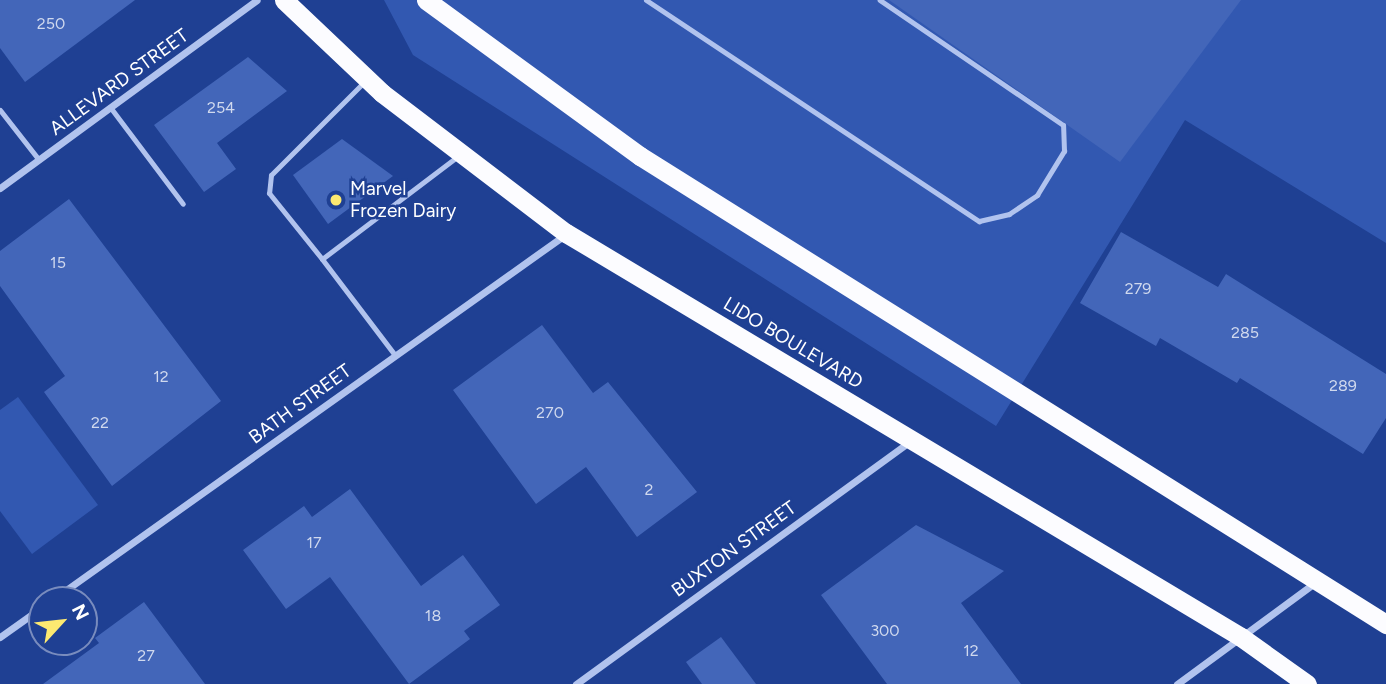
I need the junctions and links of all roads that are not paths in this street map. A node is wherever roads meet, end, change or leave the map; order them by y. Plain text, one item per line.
1 (257, 0) edge
2 (284, 0) edge
3 (426, 0) edge
4 (646, 0) edge
5 (880, 0) edge
6 (367, 79) junction
7 (110, 107) junction
8 (0, 110) edge
9 (461, 153) junction
10 (39, 160) junction
11 (0, 188) edge
12 (183, 204) dead end
13 (566, 233) junction
14 (322, 259) junction
15 (395, 355) junction
16 (911, 440) junction
17 (1320, 580) junction
18 (72, 586) edge
19 (28, 617) edge
20 (1386, 624) edge
21 (0, 637) edge
22 (1241, 637) junction
23 (576, 684) edge
24 (1177, 684) edge
25 (1307, 684) edge

1 - 7 street, ALLEVARD STREET
2 - 6 highway, LIDO BOULEVARD
3 - 17 highway
4 - 5 lane
6 - 9 highway, LIDO BOULEVARD
6 - 14 lane
7 - 10 street, ALLEVARD STREET
7 - 12 lane
8 - 10 lane
9 - 13 highway, LIDO BOULEVARD
9 - 14 lane
10 - 11 street, ALLEVARD STREET
13 - 15 street, BATH STREET
13 - 16 highway, LIDO BOULEVARD
14 - 15 lane
15 - 18 street, BATH STREET
16 - 22 highway, LIDO BOULEVARD
16 - 23 street, BUXTON STREET
17 - 20 highway
17 - 22 street
19 - 21 street
22 - 24 street
22 - 25 highway, LIDO BOULEVARD

